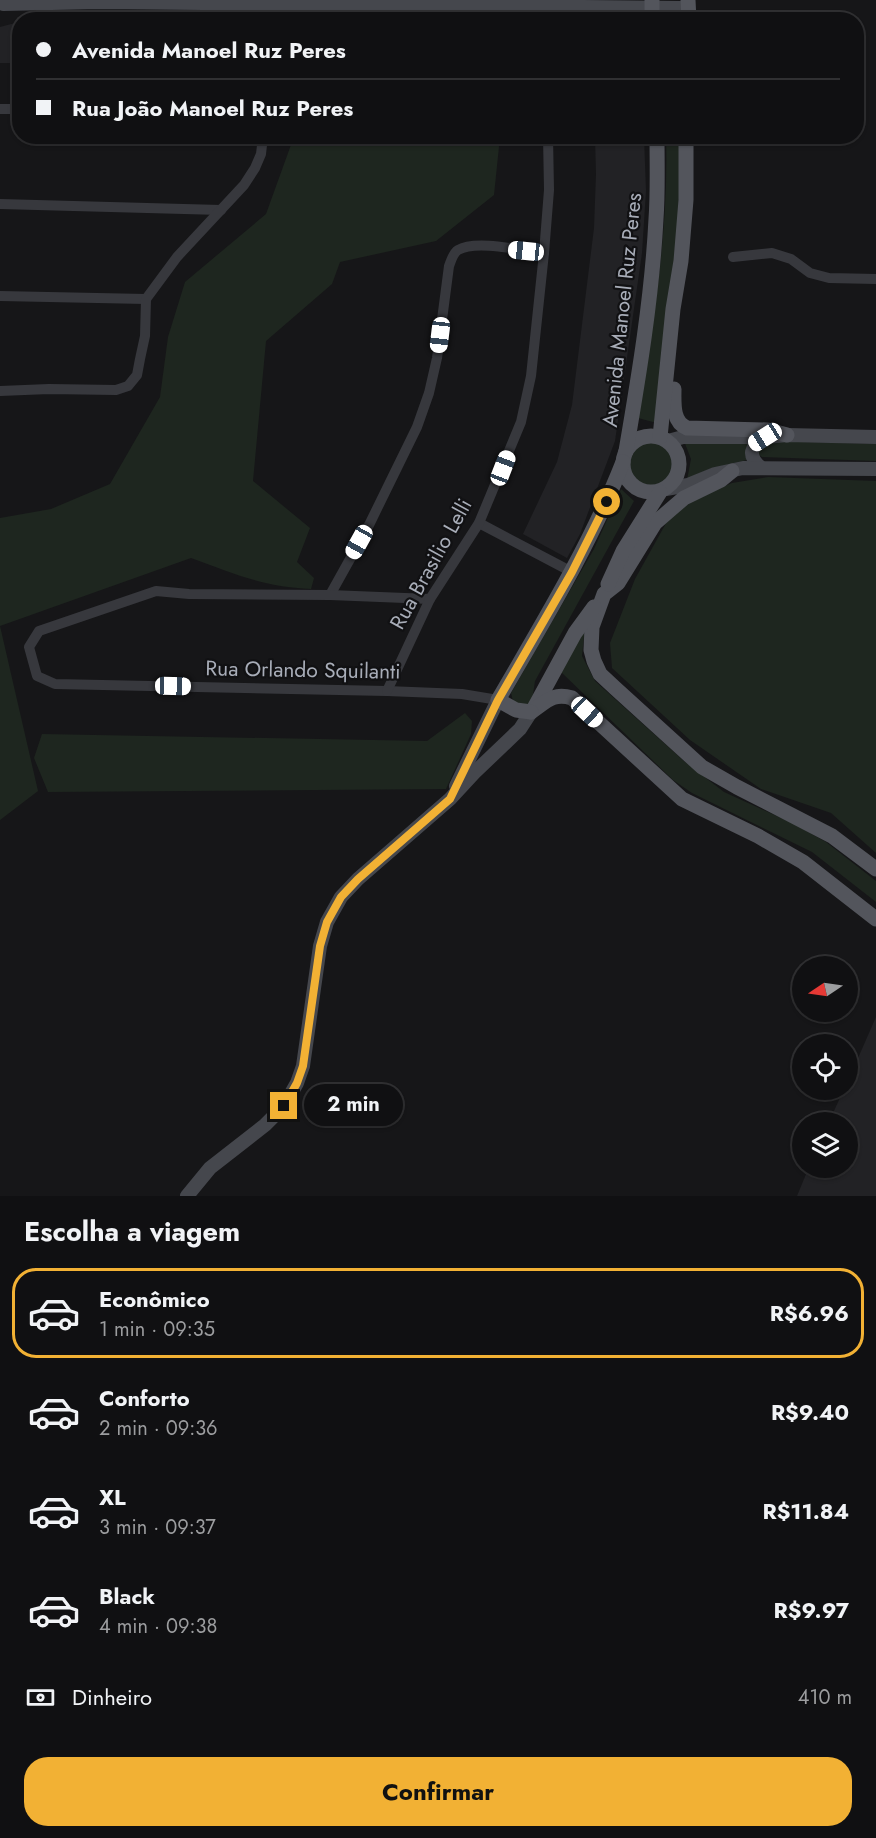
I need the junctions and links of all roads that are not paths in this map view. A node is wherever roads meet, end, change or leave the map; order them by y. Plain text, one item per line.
1 (264, 2) edge
2 (4, 3) edge
3 (450, 3) edge
4 (652, 9) edge
5 (684, 9) edge
6 (529, 12) edge
7 (588, 12) edge
8 (262, 144) edge
9 (548, 144) edge
10 (657, 144) edge
11 (686, 144) edge
12 (694, 144) edge
13 (686, 201) junction
14 (0, 204) edge
15 (221, 210) junction
16 (544, 253) junction
17 (733, 257) dead end
18 (876, 279) edge
19 (0, 296) edge
20 (146, 299) junction
21 (673, 309) junction
22 (0, 391) edge
23 (786, 435) junction
24 (765, 437) junction
25 (876, 437) edge
26 (664, 439) junction
27 (625, 456) junction
28 (761, 468) junction
29 (876, 469) edge
30 (732, 471) junction
31 (663, 490) junction
32 (479, 523) junction
33 (572, 572) junction
34 (604, 594) junction
35 (330, 595) junction
36 (430, 599) junction
37 (387, 691) junction
38 (498, 700) junction
39 (531, 712) junction
40 (450, 799) junction
41 (876, 869) edge
42 (876, 919) edge
43 (188, 1196) edge

1 - 2 main road
1 - 3 main road
3 - 6 main road
4 - 5 main road
4 - 7 main road
8 - 15 street
9 - 16 street, Rua Brasilio Lelli
10 - 27 main road, Avenida Manoel Ruz Peres
11 - 13 main road
12 - 13 main road
13 - 21 main road
14 - 15 street
15 - 20 street
16 - 32 street, Rua Brasilio Lelli
16 - 35 street
17 - 18 street
19 - 20 street
20 - 22 street
21 - 23 main road
21 - 26 main road
23 - 24 main road
23 - 25 main road
24 - 26 main road
24 - 28 main road
26 - 27 main road
26 - 31 main road
27 - 31 main road
27 - 33 main road, Avenida Manoel Ruz Peres
28 - 29 main road
28 - 30 main road
30 - 31 main road
30 - 34 main road
31 - 34 main road
32 - 33 street
32 - 36 street, Rua Brasilio Lelli
33 - 38 main road, Avenida Manoel Ruz Peres
34 - 39 main road
34 - 41 main road
35 - 36 street
35 - 37 street, Rua Orlando Squilanti
36 - 37 street, Rua Brasilio Lelli
37 - 38 street, Rua Orlando Squilanti
38 - 39 main road
38 - 40 main road
39 - 40 main road
39 - 42 main road
40 - 43 main road

